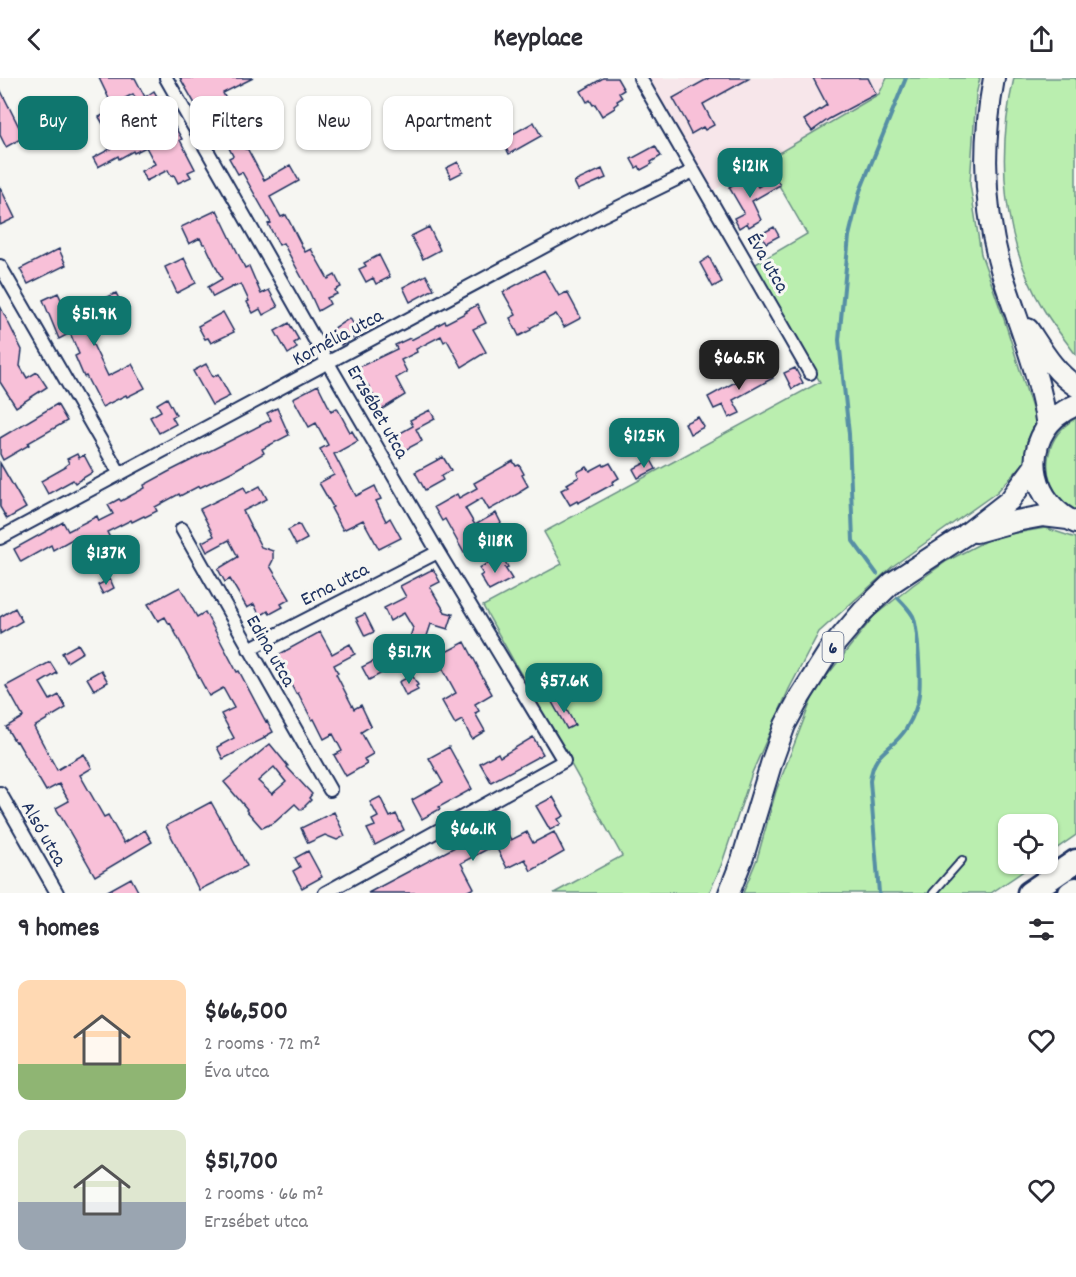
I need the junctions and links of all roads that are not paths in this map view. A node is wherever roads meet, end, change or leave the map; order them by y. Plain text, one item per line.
1 (166, 78) edge
2 (640, 78) edge
3 (994, 78) edge
4 (693, 171) junction
5 (0, 266) edge
6 (1016, 310) junction
7 (328, 363) junction
8 (810, 373) dead end
9 (1076, 386) edge
10 (1076, 405) edge
11 (1047, 427) junction
12 (1035, 466) junction
13 (120, 474) junction
14 (1072, 521) edge
15 (182, 529) dead end
16 (965, 535) junction
17 (0, 538) edge
18 (438, 552) junction
19 (249, 649) junction
20 (330, 790) dead end
21 (0, 793) edge
22 (962, 860) dead end
23 (1076, 861) edge
24 (1076, 889) edge
25 (57, 893) edge
26 (325, 893) edge
27 (729, 893) edge
28 (933, 893) edge
29 (1029, 893) edge
30 (1070, 893) edge

1 - 7 street, Erzsébet utca
2 - 4 street, Éva utca
3 - 6 main road
4 - 7 street, Kornélia utca
4 - 8 street, Éva utca
5 - 13 street
6 - 9 main road
6 - 11 main road
7 - 13 street, Kornélia utca
7 - 18 street, Erzsébet utca
10 - 11 main road, 6
11 - 12 main road, 6
12 - 14 main road, 6
12 - 16 main road, 6
13 - 17 street, Kornélia utca
14 - 16 main road, 6
15 - 19 street, Edina utca
16 - 27 main road, 6
18 - 19 street, Erna utca
18 - 26 street, Erzsébet utca
19 - 20 street, Edina utca
21 - 25 street, Alsó utca
22 - 28 lane
23 - 29 highway
24 - 30 highway

